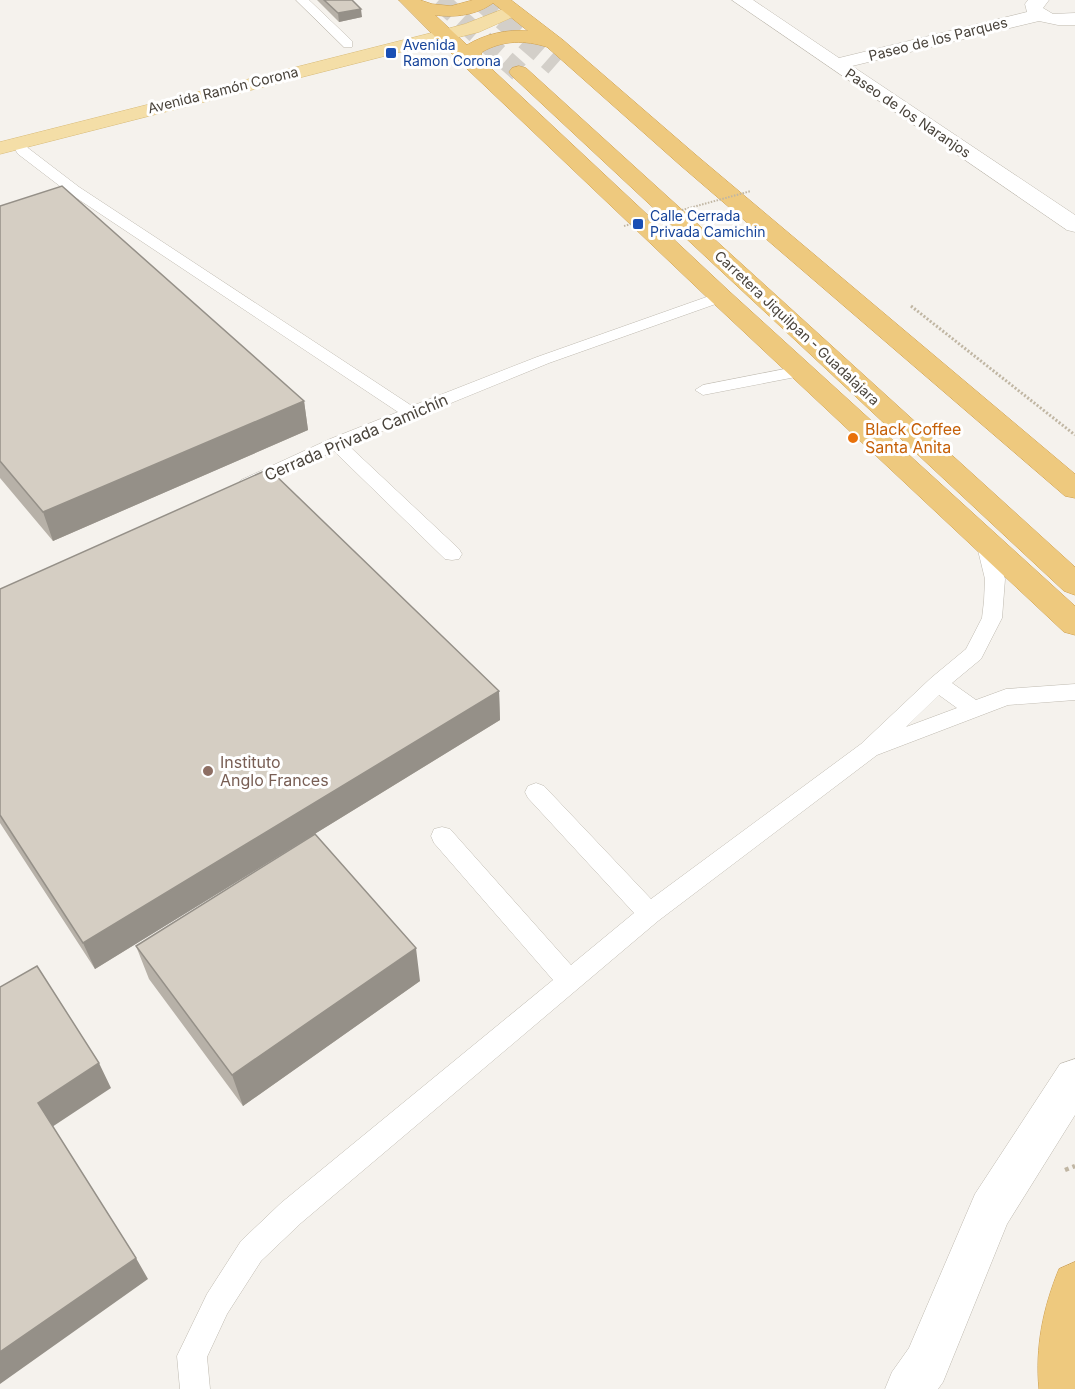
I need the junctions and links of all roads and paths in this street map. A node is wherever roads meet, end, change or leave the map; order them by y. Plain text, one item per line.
1 (302, 0) edge
2 (486, 0) edge
3 (741, 0) edge
4 (411, 2) edge
5 (1043, 4) edge
6 (505, 5) edge
7 (429, 18) junction
8 (1075, 20) edge
9 (446, 35) junction
10 (348, 44) junction
11 (556, 55) junction
12 (472, 63) junction
13 (837, 64) junction
14 (519, 72) tunnel mouth
15 (6, 141) edge
16 (751, 191) dead end
17 (1075, 225) edge
18 (624, 226) dead end
19 (721, 297) junction
20 (902, 299) dead end
21 (800, 371) junction
22 (703, 390) dead end
23 (411, 413) junction
24 (1075, 435) edge
25 (336, 444) junction
26 (1075, 489) edge
27 (230, 492) edge
28 (1075, 514) edge
29 (984, 537) junction
30 (452, 554) dead end
31 (1075, 584) edge
32 (1075, 624) edge
33 (938, 683) junction
34 (1075, 692) edge
35 (972, 708) junction
36 (869, 750) junction
37 (536, 792) dead end
38 (442, 836) dead end
39 (650, 914) junction
40 (569, 980) junction
41 (1075, 1078) edge
42 (1075, 1285) edge
43 (195, 1389) edge
44 (909, 1389) edge
45 (1063, 1389) edge

1 - 10 lane
2 - 4 highway
3 - 13 street, Paseo de los Naranjos
4 - 7 highway
5 - 8 street, Paseo de los Parques
5 - 13 street, Paseo de los Parques
6 - 9 main road, Avenida Ramón Corona
6 - 11 highway
7 - 9 highway
7 - 10 main road, Avenida Ramón Corona
9 - 12 highway
9 - 15 main road, Avenida Ramón Corona
10 - 15 main road, Avenida Ramón Corona
11 - 12 highway
11 - 26 highway
11 - 28 highway
12 - 19 highway
13 - 17 street, Paseo de los Naranjos
14 - 31 highway, Carretera Jiquilpan - Guadalajara
15 - 23 lane
16 - 18 path, bridge
19 - 21 highway
19 - 23 lane, Cerrada Privada Camichín
20 - 24 path
21 - 22 lane
21 - 29 highway
23 - 25 lane, Cerrada Privada Camichín
25 - 27 lane, Cerrada Privada Camichín
25 - 30 lane
29 - 32 highway
29 - 33 lane
33 - 35 lane
33 - 36 lane
34 - 35 lane
35 - 36 lane
36 - 39 lane
37 - 39 lane
38 - 40 lane
39 - 40 lane
40 - 43 lane
41 - 44 street
42 - 45 highway

